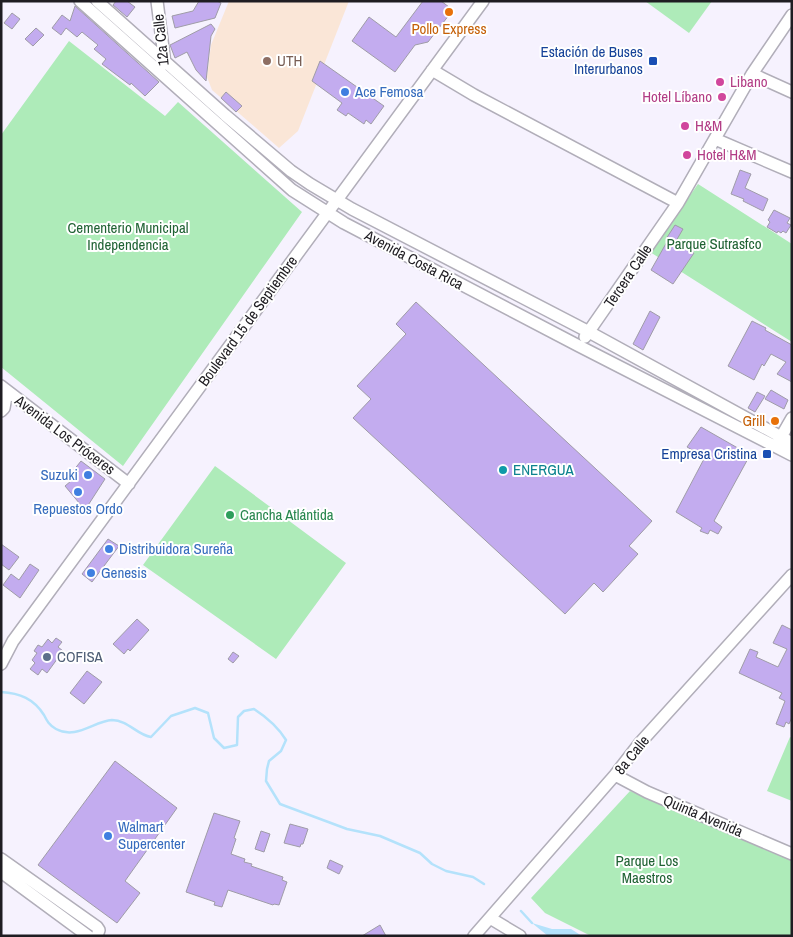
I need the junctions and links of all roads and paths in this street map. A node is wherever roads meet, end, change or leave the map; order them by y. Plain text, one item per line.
1 (80, 1) edge
2 (97, 1) edge
3 (157, 1) edge
4 (483, 1) edge
5 (792, 15) edge
6 (165, 62) junction
7 (432, 70) junction
8 (752, 74) junction
9 (164, 78) junction
10 (792, 92) edge
11 (715, 139) junction
12 (792, 172) edge
13 (337, 200) junction
14 (678, 202) junction
15 (328, 213) junction
16 (589, 332) junction
17 (579, 346) junction
18 (3, 391) edge
19 (1, 411) edge
20 (790, 423) edge
21 (777, 442) junction
22 (792, 443) edge
23 (792, 455) edge
24 (130, 484) junction
25 (792, 575) edge
26 (13, 641) junction
27 (1, 651) edge
28 (1, 664) edge
29 (615, 775) junction
30 (792, 854) edge
31 (1, 858) edge
32 (1, 872) edge
33 (490, 918) junction
34 (517, 934) edge
35 (88, 936) edge
36 (97, 936) edge
37 (474, 936) edge

1 - 9 street, Avenida Costa Rica
2 - 6 street, Avenida Costa Rica
3 - 6 street, 12a Calle
4 - 7 street, Boulevard 15 de Septiembre
5 - 8 street, Tercera Calle
6 - 9 street, 12a Calle
6 - 13 street, Avenida Costa Rica
7 - 13 street, Boulevard 15 de Septiembre
7 - 14 street
8 - 10 street
8 - 11 street, Tercera Calle
9 - 15 street, Avenida Costa Rica
11 - 12 street
11 - 14 street, Tercera Calle
13 - 15 street, Boulevard 15 de Septiembre
13 - 16 street, Avenida Costa Rica
14 - 16 street, Tercera Calle
15 - 17 street, Avenida Costa Rica
15 - 24 street, Boulevard 15 de Septiembre
16 - 17 street, Tercera Calle
16 - 21 street, Avenida Costa Rica
17 - 21 street, Avenida Costa Rica
18 - 19 street
18 - 24 street, Avenida Los Próceres
20 - 21 street
21 - 22 street, Avenida Costa Rica
21 - 23 street, Avenida Costa Rica
24 - 26 street, Boulevard 15 de Septiembre
25 - 29 street, 8a Calle
26 - 27 street, Boulevard 15 de Septiembre
26 - 28 street, Boulevard 15 de Septiembre
29 - 30 street, Quinta Avenida
29 - 33 street, 8a Calle
31 - 36 street
32 - 35 street
33 - 34 street
33 - 37 street, 8a Calle

